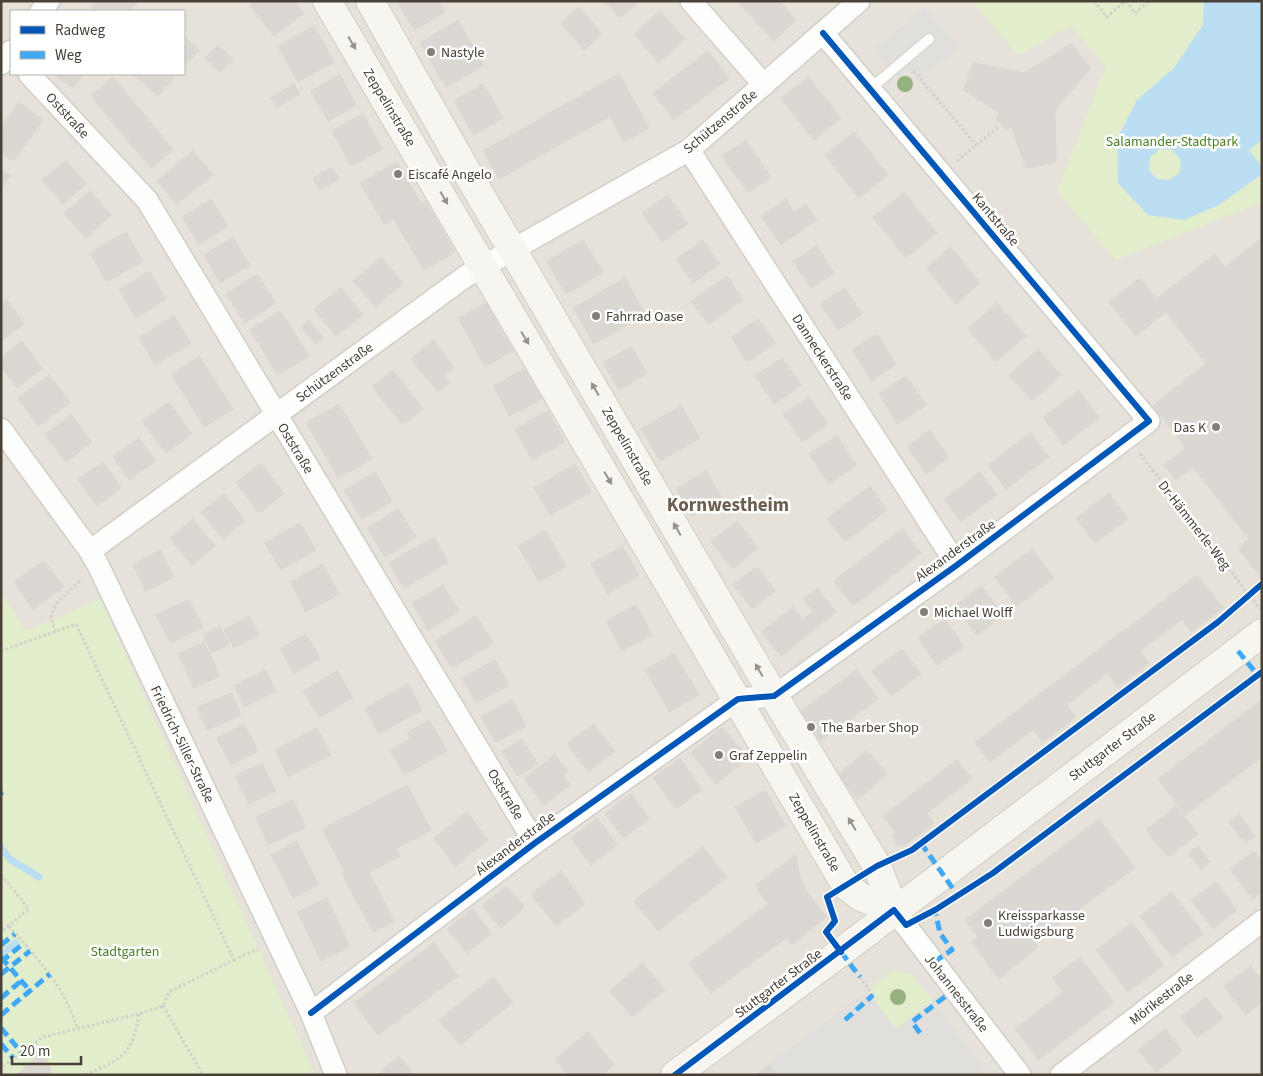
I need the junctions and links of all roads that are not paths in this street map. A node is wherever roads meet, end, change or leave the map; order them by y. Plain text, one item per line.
1 (327, 1) edge
2 (370, 1) edge
3 (691, 1) edge
4 (859, 1) edge
5 (823, 33) junction
6 (929, 39) dead end
7 (29, 75) edge
8 (764, 85) junction
9 (870, 89) junction
10 (688, 150) junction
11 (512, 248) junction
12 (483, 266) junction
13 (276, 415) junction
14 (1149, 421) joint
15 (1, 429) edge
16 (94, 559) junction
17 (957, 565) junction
18 (1262, 633) edge
19 (774, 696) junction
20 (738, 699) junction
21 (535, 843) junction
22 (894, 910) junction
23 (1262, 920) edge
24 (311, 1013) junction
25 (336, 1075) edge
26 (675, 1075) edge
27 (1020, 1075) edge
28 (1061, 1075) edge

1 -> 12 street, Zeppelinstraße
2 - 11 street, Zeppelinstraße
3 - 8 street
4 - 5 street, Schützenstraße
5 - 8 street, Schützenstraße
5 - 9 street, Kantstraße
6 - 9 lane
7 - 13 street, Oststraße
8 - 10 street, Schützenstraße
9 - 14 street, Kantstraße
10 - 11 street, Schützenstraße
10 - 17 street, Danneckerstraße
11 - 12 street
19 -> 11 street, Zeppelinstraße
12 - 13 street, Schützenstraße
12 -> 20 street, Zeppelinstraße
13 - 16 street, Schützenstraße
13 - 21 street, Oststraße
14 - 17 street, Alexanderstraße
15 - 16 street, Friedrich-Siller-Straße
16 - 24 street, Friedrich-Siller-Straße
17 - 19 street, Alexanderstraße
18 - 22 street, Stuttgarter Straße
19 - 20 street
22 -> 19 street, Zeppelinstraße
20 - 21 street, Alexanderstraße
20 - 22 street, Zeppelinstraße
21 - 24 street, Alexanderstraße
22 - 26 street, Stuttgarter Straße
22 - 27 street, Johannesstraße
23 - 28 street, Mörikestraße
24 - 25 street, Friedrich-Siller-Straße

